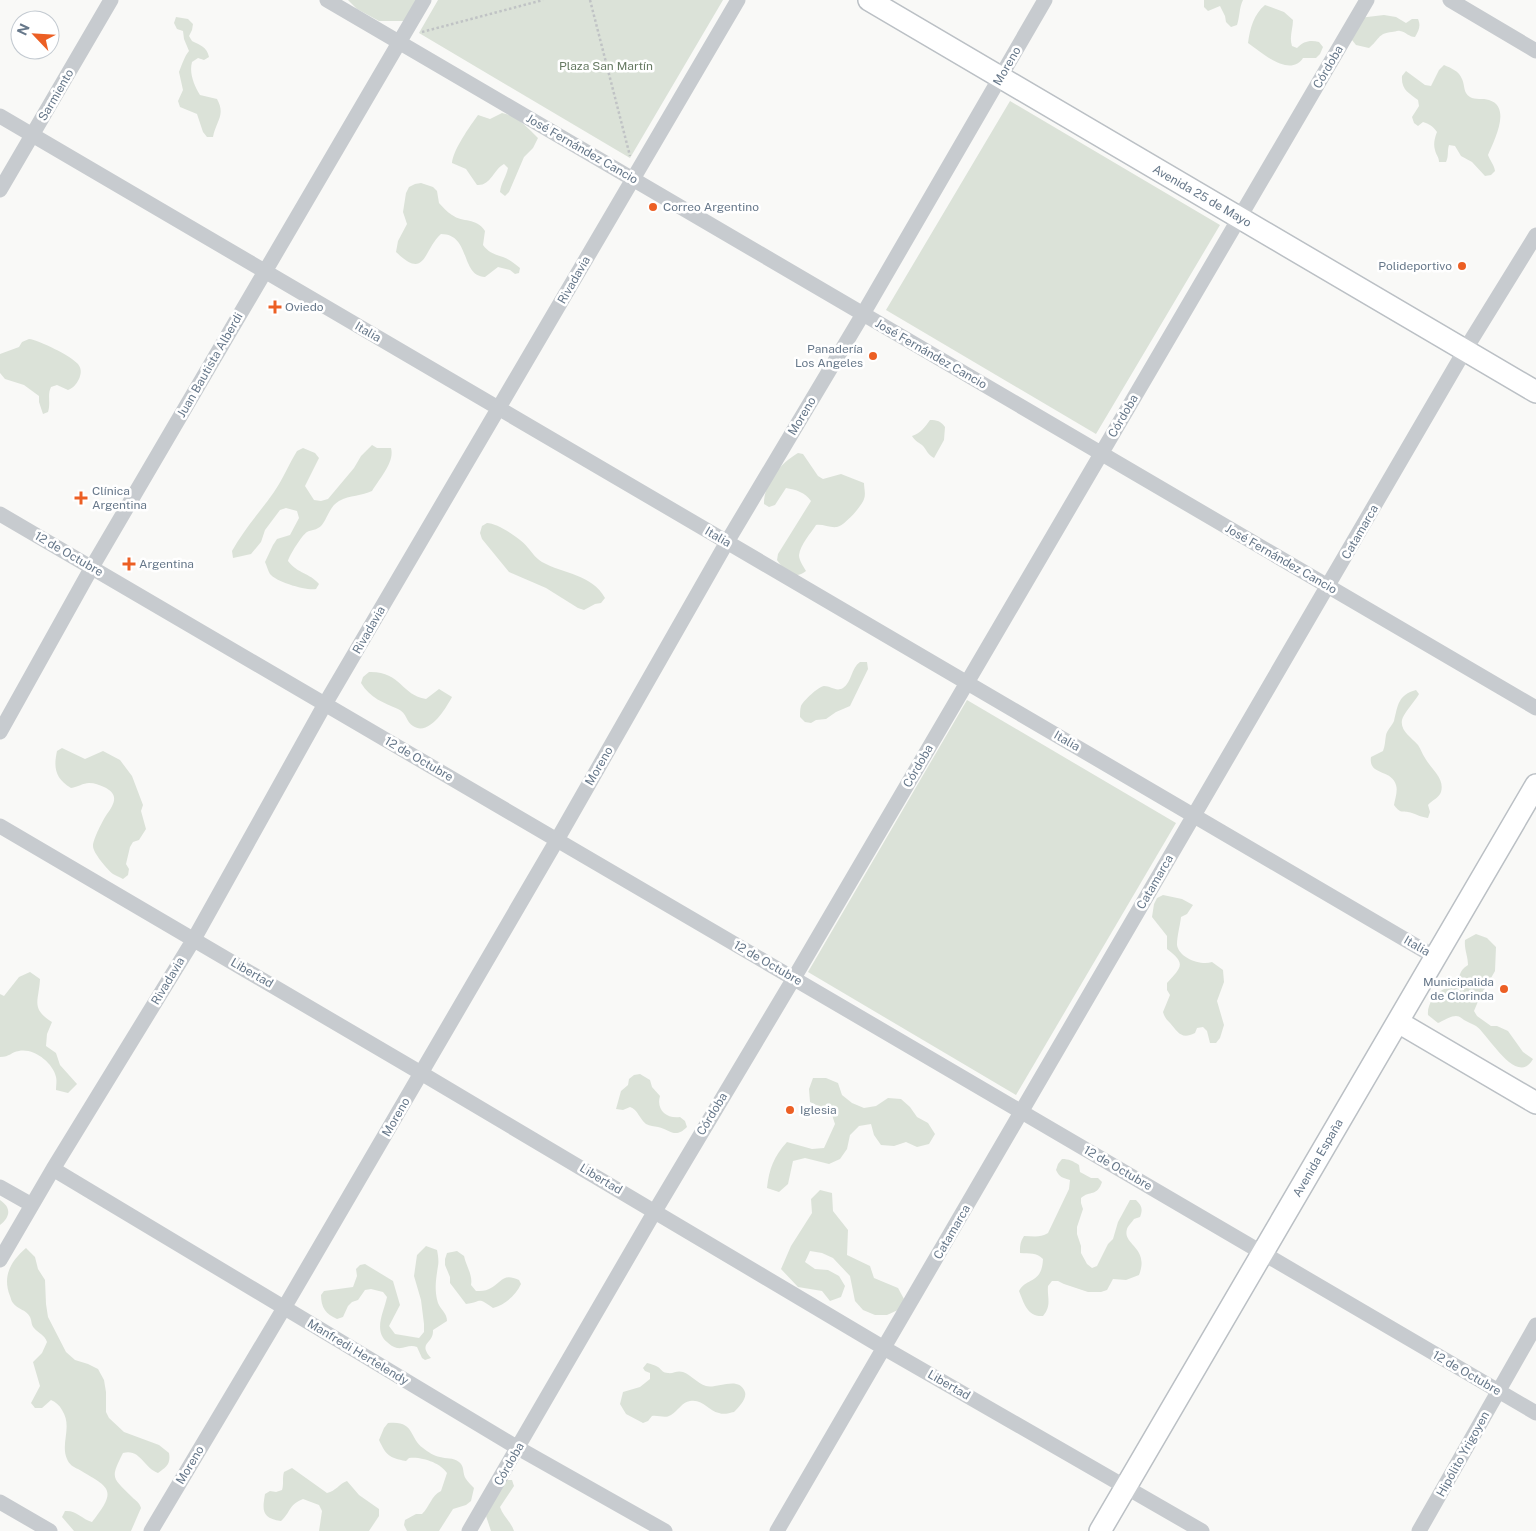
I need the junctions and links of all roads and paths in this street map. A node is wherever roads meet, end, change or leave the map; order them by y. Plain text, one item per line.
1 (111, 0) edge
2 (327, 0) edge
3 (424, 0) edge
4 (543, 0) edge
5 (590, 0) edge
6 (738, 0) edge
7 (869, 0) edge
8 (1045, 0) edge
9 (1367, 0) edge
10 (1450, 0) edge
11 (419, 33) dead end
12 (399, 42) junction
13 (1536, 51) edge
14 (1000, 77) junction
15 (0, 116) edge
16 (32, 135) junction
17 (630, 158) dead end
18 (633, 179) junction
19 (0, 190) edge
20 (1240, 218) junction
21 (1536, 235) edge
22 (265, 272) junction
23 (863, 314) junction
24 (1466, 350) junction
25 (1536, 392) edge
26 (499, 408) junction
27 (1101, 453) junction
28 (0, 514) edge
29 (727, 542) junction
30 (92, 567) junction
31 (1328, 586) junction
32 (967, 682) junction
33 (325, 704) junction
34 (1536, 708) edge
35 (0, 732) edge
36 (1536, 785) edge
37 (1194, 815) junction
38 (0, 826) edge
39 (556, 840) junction
40 (194, 939) junction
41 (1435, 957) junction
42 (794, 978) junction
43 (1398, 1022) junction
44 (422, 1073) junction
45 (1536, 1103) edge
46 (1021, 1112) junction
47 (53, 1169) junction
48 (0, 1187) edge
49 (32, 1205) junction
50 (655, 1211) junction
51 (1263, 1253) junction
52 (0, 1260) edge
53 (284, 1308) junction
54 (1536, 1325) edge
55 (884, 1348) junction
56 (1498, 1391) junction
57 (1536, 1413) edge
58 (518, 1448) junction
59 (1126, 1487) junction
60 (0, 1502) edge
61 (50, 1531) edge
62 (151, 1531) edge
63 (469, 1531) edge
64 (665, 1531) edge
65 (778, 1531) edge
66 (1100, 1531) edge
67 (1202, 1531) edge
68 (1419, 1531) edge

1 - 16 street, Sarmiento
2 - 12 street, José Fernández Cancio
3 - 12 street, Juan Bautista Alberdi
4 - 11 path
5 - 17 path
6 - 18 street, Rivadavia
7 - 14 main road, Avenida 25 de Mayo
8 - 14 street, Moreno
9 - 20 street, Córdoba
10 - 13 street
12 - 18 street, José Fernández Cancio
12 - 22 street, Juan Bautista Alberdi
14 - 20 main road, Avenida 25 de Mayo
14 - 23 street, Moreno
15 - 16 street, Italia
16 - 19 street, Sarmiento
16 - 22 street, Italia
18 - 23 street, José Fernández Cancio
18 - 26 street, Rivadavia
20 - 24 main road, Avenida 25 de Mayo
20 - 27 street, Córdoba
21 - 24 street, Catamarca
22 - 26 street, Italia
22 - 30 street, Juan Bautista Alberdi
23 - 27 street, José Fernández Cancio
23 - 29 street, Moreno
24 - 25 main road, Avenida 25 de Mayo
24 - 31 street, Catamarca
26 - 29 street, Italia
26 - 33 street, Rivadavia
27 - 31 street, José Fernández Cancio
27 - 32 street, Córdoba
28 - 30 street, 12 de Octubre
29 - 32 street, Italia
29 - 39 street, Moreno
30 - 33 street, 12 de Octubre
30 - 35 street, Juan Bautista Alberdi
31 - 34 street, José Fernández Cancio
31 - 37 street, Catamarca
32 - 37 street, Italia
32 - 42 street, Córdoba
33 - 39 street, 12 de Octubre
33 - 40 street, Rivadavia
36 - 41 main road, Avenida España
37 - 41 street, Italia
37 - 46 street, Catamarca
38 - 40 street, Libertad
39 - 42 street, 12 de Octubre
39 - 44 street, Moreno
40 - 44 street, Libertad
40 - 47 street, Rivadavia
41 - 43 main road, Avenida España
42 - 46 street, 12 de Octubre
42 - 50 street, Córdoba
43 - 45 main road
43 - 51 main road, Avenida España
44 - 50 street, Libertad
44 - 53 street, Moreno
46 - 51 street, 12 de Octubre
46 - 55 street, Catamarca
47 - 49 street, Rivadavia
47 - 53 street, Manfredi Hertelendy
48 - 49 street
49 - 52 street, Rivadavia
50 - 55 street, Libertad
50 - 58 street, Córdoba
51 - 56 street, 12 de Octubre
51 - 59 main road, Avenida España
53 - 58 street, Manfredi Hertelendy
53 - 62 street, Moreno
54 - 56 street, Hipólito Yrigoyen
55 - 59 street, Libertad
55 - 65 street, Catamarca
56 - 57 street, 12 de Octubre
56 - 68 street, Hipólito Yrigoyen
58 - 63 street, Córdoba
58 - 64 street, Manfredi Hertelendy
59 - 66 main road, Avenida España
59 - 67 street, Libertad
60 - 61 street

